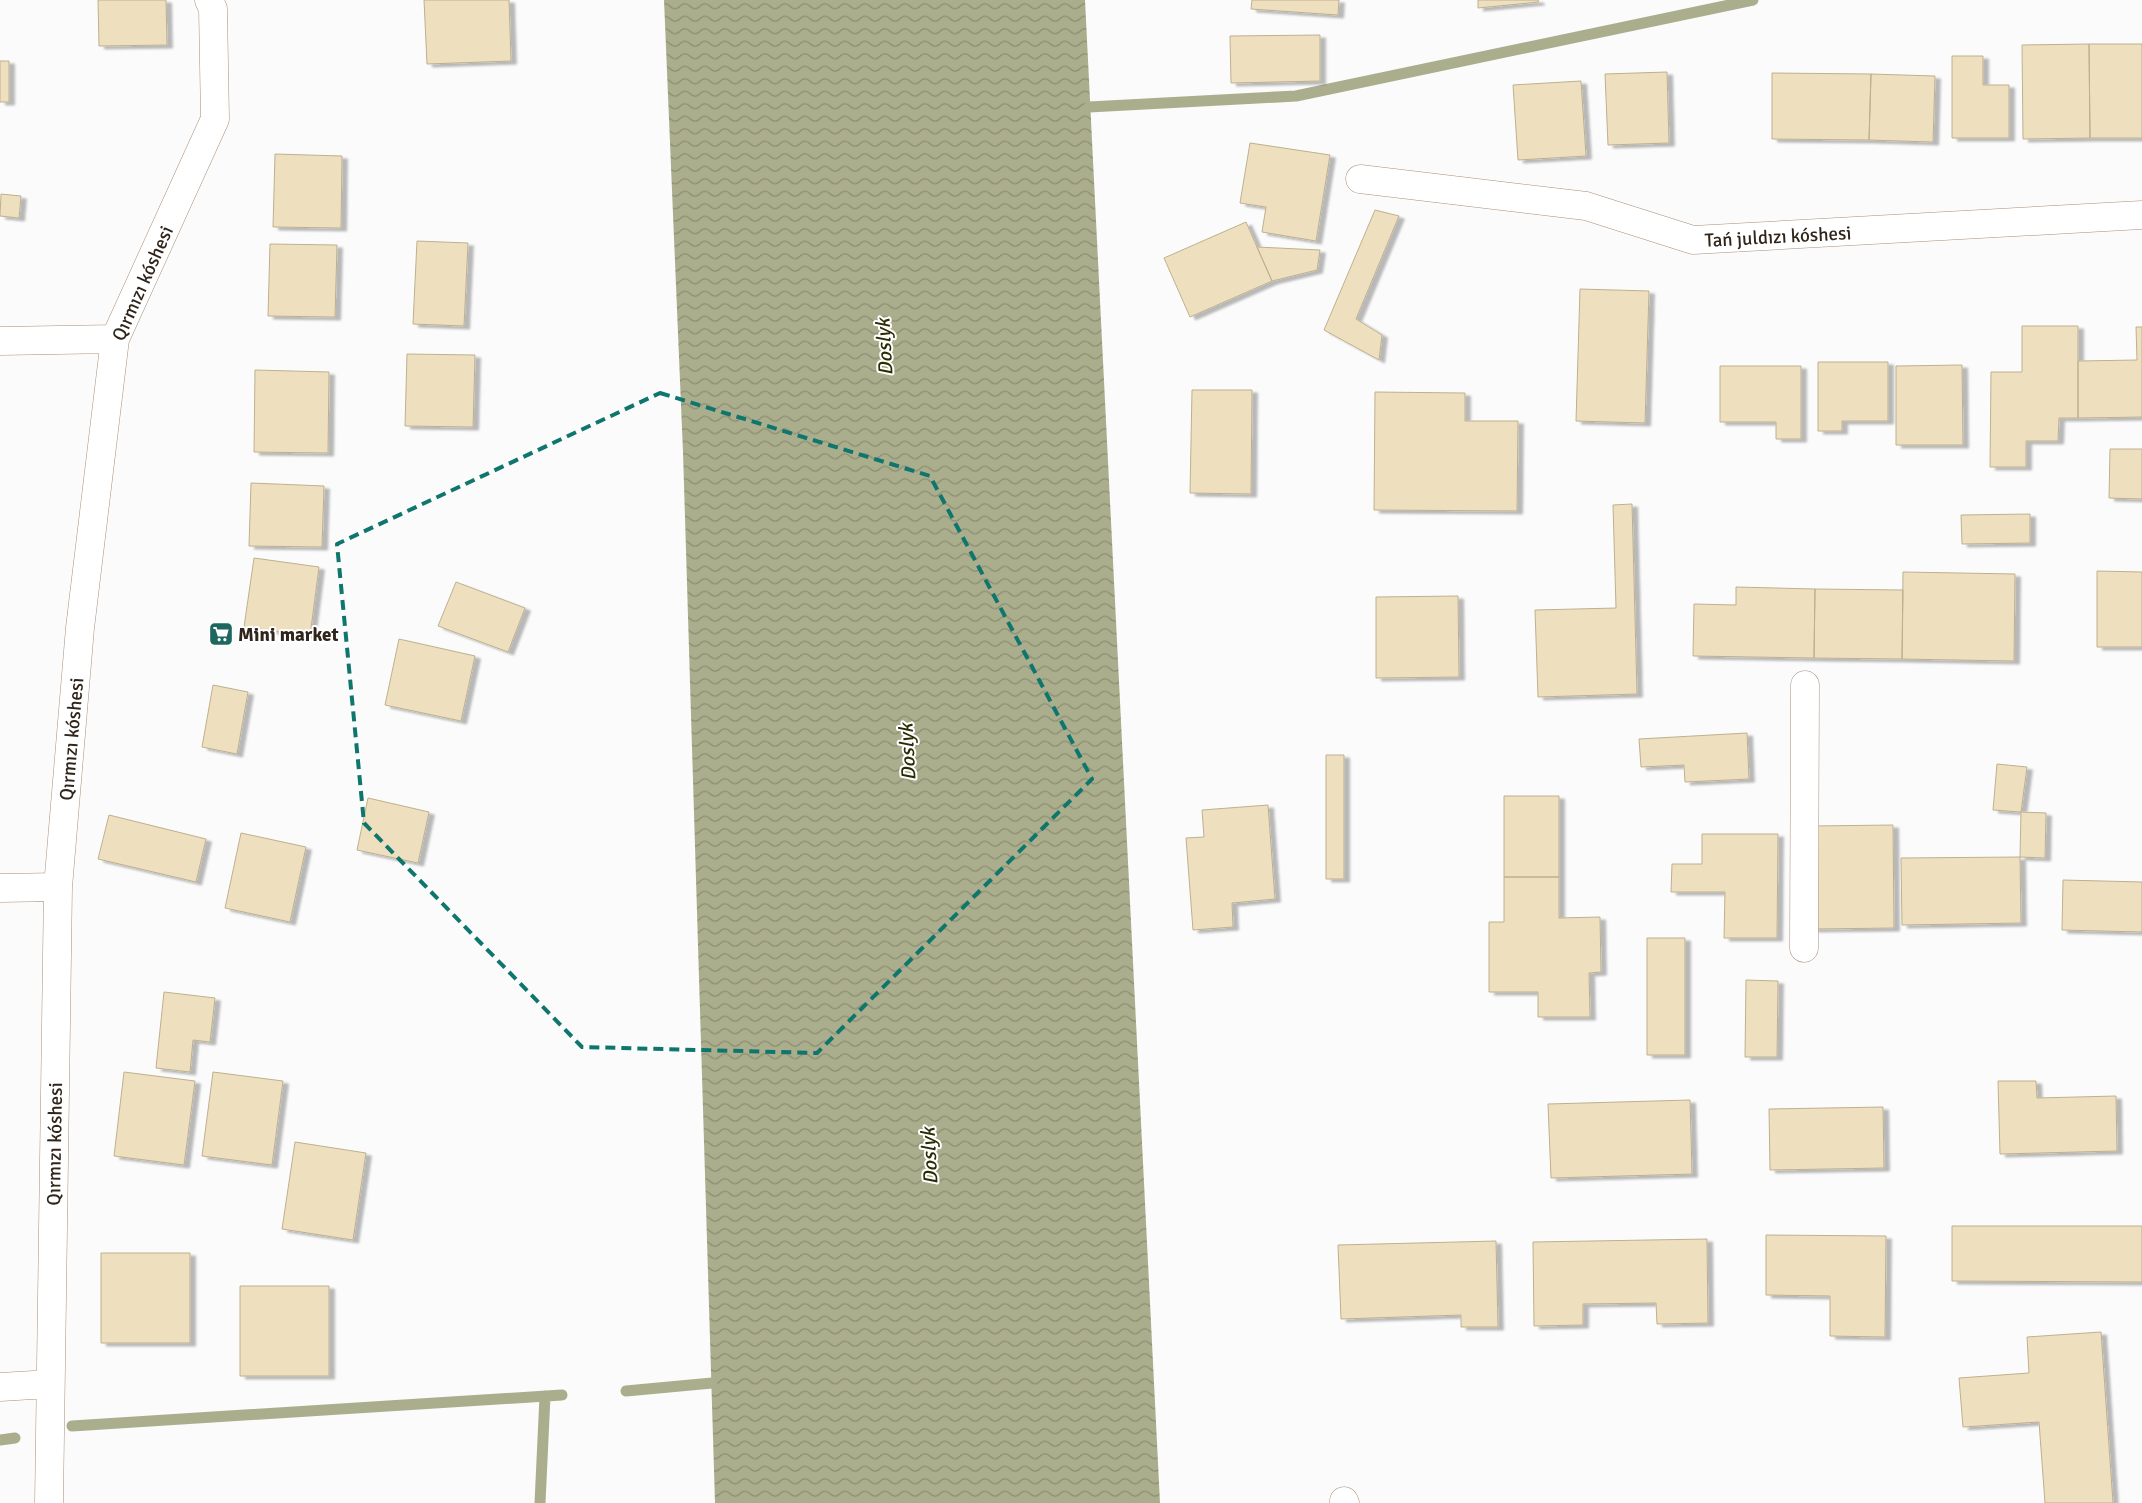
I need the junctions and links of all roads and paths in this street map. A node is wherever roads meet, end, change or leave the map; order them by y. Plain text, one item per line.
1 (209, 0) edge
2 (1360, 179) dead end
3 (2142, 215) edge
4 (114, 339) junction
5 (0, 341) edge
6 (1805, 685) dead end
7 (58, 887) junction
8 (0, 888) edge
9 (1804, 948) dead end
10 (50, 1384) junction
11 (0, 1387) edge
12 (49, 1503) edge

1 - 4 street, Qırmızı kóshesi
2 - 3 street, Tań juldızı kóshesi
4 - 5 street
4 - 7 street, Qırmızı kóshesi
6 - 9 street
7 - 8 street
7 - 10 street, Qırmızı kóshesi
10 - 11 street
10 - 12 street, Qırmızı kóshesi

